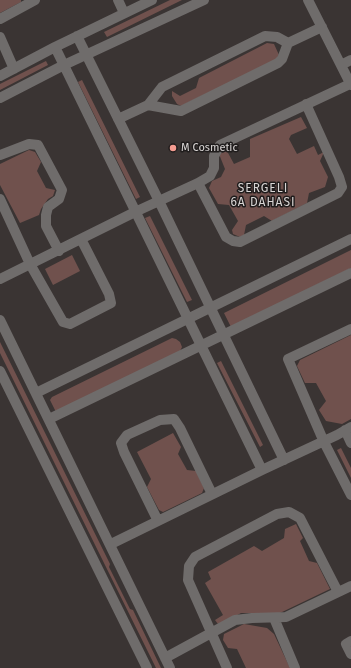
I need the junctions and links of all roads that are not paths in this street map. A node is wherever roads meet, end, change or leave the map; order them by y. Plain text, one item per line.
1 (35, 0) edge
2 (118, 0) edge
3 (152, 0) edge
4 (204, 0) edge
5 (308, 0) edge
6 (140, 2) edge
7 (124, 13) junction
8 (0, 19) edge
9 (322, 27) junction
10 (77, 36) junction
11 (0, 37) edge
12 (288, 43) junction
13 (55, 47) junction
14 (86, 54) junction
15 (351, 60) edge
16 (64, 65) junction
17 (341, 65) junction
18 (14, 69) junction
19 (0, 76) edge
20 (351, 84) edge
21 (0, 98) edge
22 (306, 104) junction
23 (148, 105) junction
24 (118, 120) junction
25 (0, 156) edge
26 (198, 183) junction
27 (0, 199) edge
28 (159, 201) junction
29 (135, 212) junction
30 (81, 239) junction
31 (351, 239) edge
32 (58, 251) junction
33 (30, 264) junction
34 (351, 273) edge
35 (0, 279) edge
36 (211, 308) junction
37 (188, 319) junction
38 (0, 320) edge
39 (351, 329) edge
40 (224, 335) junction
41 (201, 346) junction
42 (0, 371) edge
43 (36, 393) junction
44 (49, 419) junction
45 (348, 428) edge
46 (324, 442) junction
47 (351, 443) edge
48 (284, 460) junction
49 (262, 470) junction
50 (212, 494) junction
51 (351, 495) edge
52 (158, 521) junction
53 (111, 544) junction
54 (351, 586) edge
55 (338, 592) junction
56 (274, 618) junction
57 (211, 632) junction
58 (351, 642) edge
59 (351, 654) edge
60 (165, 658) junction
61 (147, 668) edge
62 (170, 668) edge
63 (227, 668) edge
64 (295, 668) edge

1 - 8 street
2 - 7 street
3 - 6 street
4 - 14 street
5 - 9 street
6 - 7 street
7 - 10 street
9 - 12 street
9 - 17 street
10 - 13 street
10 - 14 street
11 - 18 street
12 - 23 street
12 - 23 street
13 - 16 street
13 - 18 street
14 - 16 street
14 - 24 street
15 - 17 street
16 - 21 street
16 - 29 street
17 - 20 street
18 - 19 street
20 - 22 street
22 - 26 street
22 - 26 street
23 - 24 street
24 - 28 street
25 - 32 street
26 - 28 street
27 - 33 street
28 - 29 street
28 - 36 street
29 - 30 street
29 - 37 street
30 - 32 street
30 - 33 street
31 - 36 street
32 - 33 street
33 - 35 street
34 - 40 street
36 - 37 street
36 - 40 street
37 - 41 street
37 - 43 street
38 - 43 street
39 - 46 street
40 - 41 street
40 - 48 street
41 - 44 street
41 - 49 street
42 - 61 street
43 - 44 street
44 - 53 street
45 - 46 street
45 - 47 street
46 - 48 street
46 - 51 street
48 - 49 street
49 - 50 street
50 - 52 street
50 - 52 street
52 - 53 street
53 - 60 street
54 - 55 street
55 - 56 street
55 - 57 street
56 - 57 street
56 - 64 street
57 - 60 street
57 - 63 street
58 - 59 street
60 - 62 street

